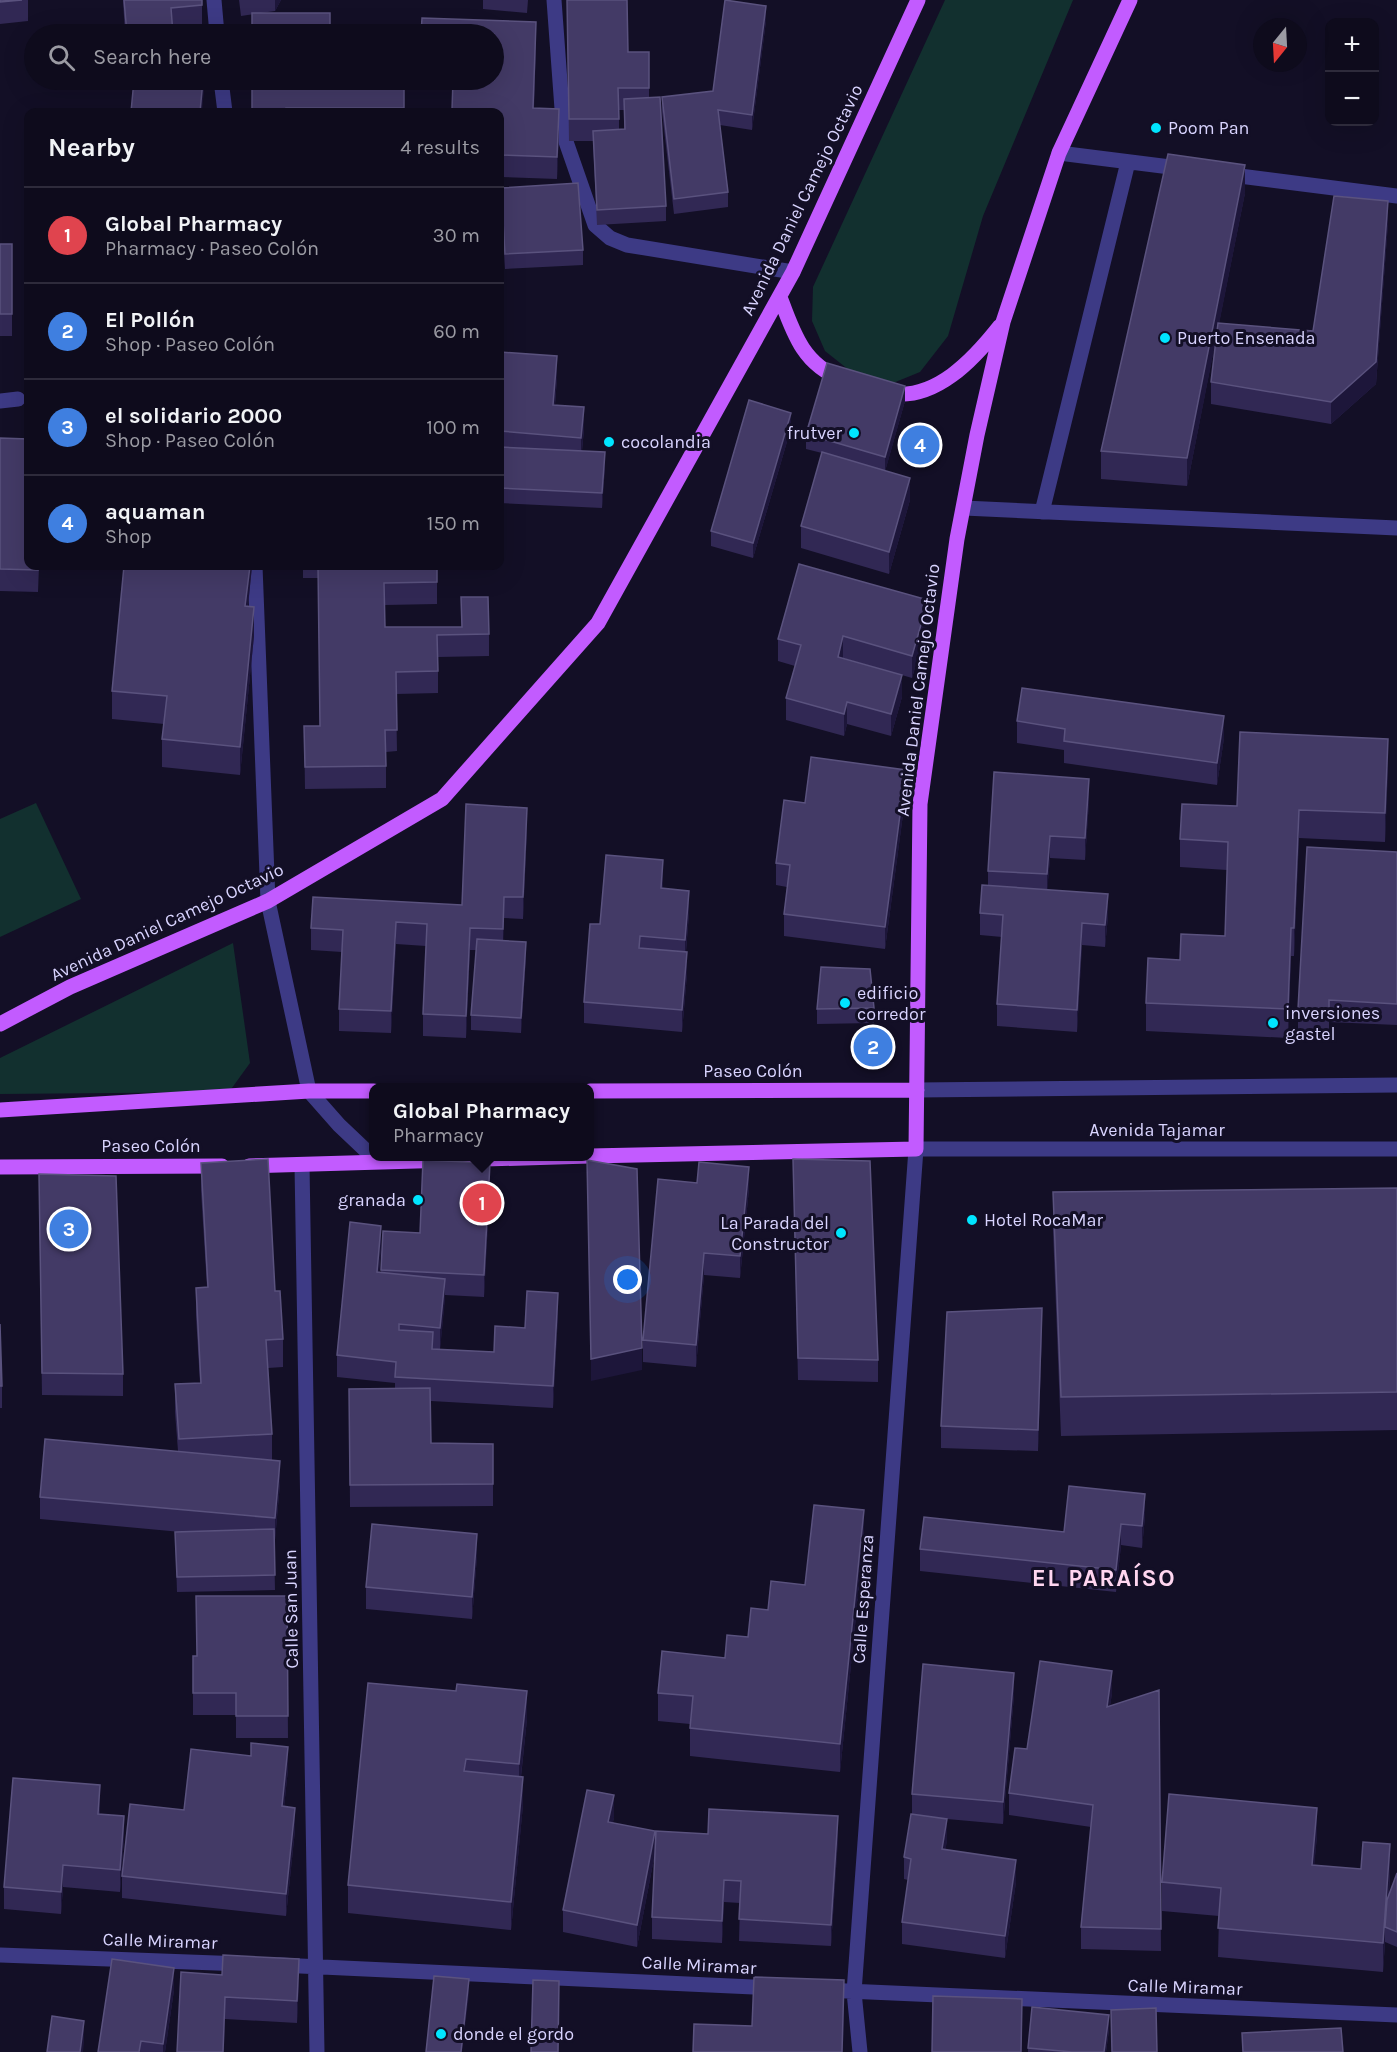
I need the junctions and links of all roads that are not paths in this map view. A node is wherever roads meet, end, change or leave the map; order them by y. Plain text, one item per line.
1 (214, 0) edge
2 (554, 0) edge
3 (918, 0) edge
4 (1130, 0) edge
5 (216, 24) edge
6 (222, 90) edge
7 (224, 108) edge
8 (1059, 153) junction
9 (1128, 162) junction
10 (1397, 196) edge
11 (793, 272) junction
12 (780, 297) junction
13 (1004, 322) junction
14 (18, 399) dead end
15 (0, 401) edge
16 (964, 508) junction
17 (1042, 512) junction
18 (1397, 528) edge
19 (255, 570) edge
20 (268, 901) junction
21 (0, 1024) edge
22 (1397, 1085) edge
23 (917, 1090) junction
24 (309, 1091) junction
25 (369, 1091) edge
26 (594, 1091) edge
27 (0, 1110) edge
28 (916, 1149) junction
29 (1397, 1149) edge
30 (369, 1153) edge
31 (594, 1156) edge
32 (377, 1161) edge
33 (302, 1165) junction
34 (0, 1167) edge
35 (0, 1955) edge
36 (317, 1966) junction
37 (782, 1988) edge
38 (806, 1989) edge
39 (854, 1992) junction
40 (1397, 2015) edge
41 (317, 2052) edge
42 (860, 2052) edge

1 - 5 street
2 - 11 street
3 - 11 main road, Avenida Daniel Camejo Octavio
4 - 8 main road, Avenida Daniel Camejo Octavio
6 - 7 street
8 - 9 street
8 - 13 main road, Avenida Daniel Camejo Octavio
9 - 10 street
9 - 17 street
11 - 12 main road, Avenida Daniel Camejo Octavio
12 - 13 main road
12 - 20 main road, Avenida Daniel Camejo Octavio
13 - 16 main road, Avenida Daniel Camejo Octavio
14 - 15 street
16 - 17 street
16 - 23 main road, Avenida Daniel Camejo Octavio
17 - 18 street
19 - 20 street
20 - 21 main road, Avenida Daniel Camejo Octavio
20 - 24 street
22 - 23 street
23 - 26 main road, Paseo Colón
23 - 28 main road, Avenida Daniel Camejo Octavio
24 - 25 main road
24 - 27 main road
24 - 30 street
28 - 29 street, Avenida Tajamar
28 - 31 main road, Paseo Colón
28 - 39 street, Calle Esperanza
32 - 33 main road, Paseo Colón
33 - 34 main road, Paseo Colón
33 - 36 street, Calle San Juan
35 - 36 street, Calle Miramar
36 - 37 street, Calle Miramar
36 - 41 street, Calle San Juan
38 - 39 street, Calle Miramar
39 - 40 street, Calle Miramar
39 - 42 street, Calle Esperanza

